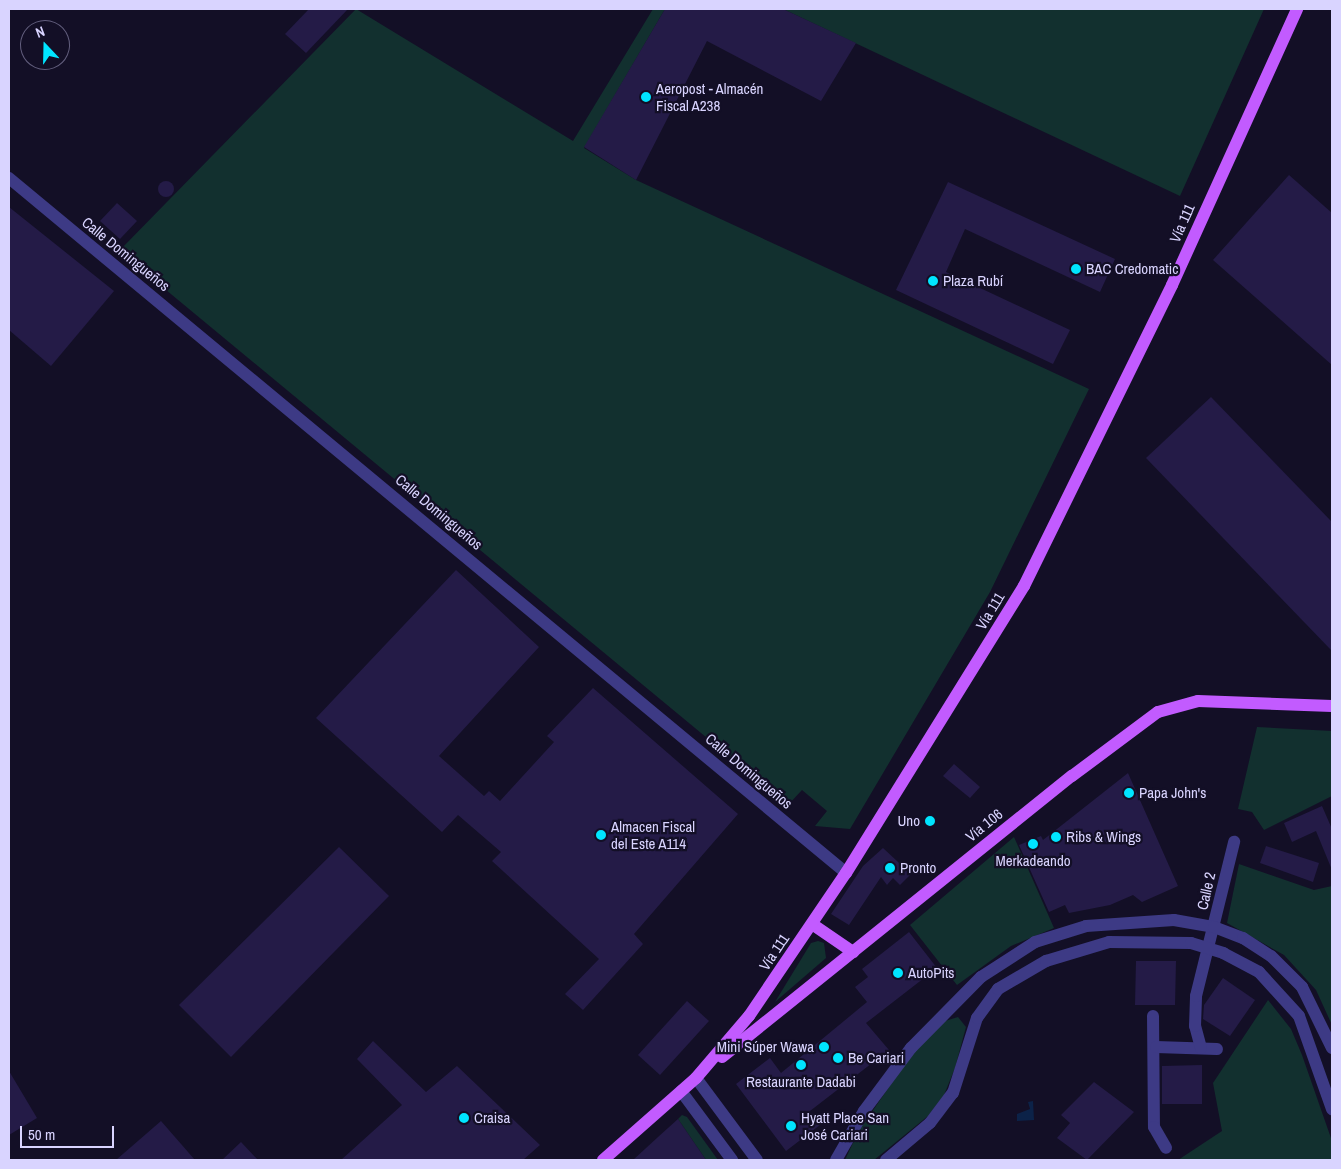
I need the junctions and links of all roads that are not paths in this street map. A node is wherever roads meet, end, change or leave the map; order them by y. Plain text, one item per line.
1 (1297, 9) edge
2 (9, 178) edge
3 (1332, 706) edge
4 (1234, 842) dead end
5 (846, 873) junction
6 (812, 924) junction
7 (1214, 927) junction
8 (1209, 948) junction
9 (853, 952) junction
10 (967, 993) junction
11 (984, 1006) junction
12 (1154, 1016) dead end
13 (1156, 1047) junction
14 (1201, 1048) junction
15 (1332, 1048) edge
16 (1217, 1049) dead end
17 (696, 1078) junction
18 (681, 1091) junction
19 (1332, 1109) edge
20 (1166, 1148) dead end
21 (603, 1160) edge
22 (732, 1160) edge
23 (756, 1160) edge
24 (836, 1160) edge
25 (886, 1160) edge

1 - 5 main road, Vía 111
2 - 5 street, Calle Domingueños
3 - 9 main road, Vía 106
4 - 7 street, Calle 2
5 - 6 main road, Vía 111
6 - 9 main road
6 - 17 main road, Vía 111
7 - 8 street, Calle 2
7 - 10 street
7 - 15 street
8 - 11 street
8 - 14 street, Calle 2
8 - 19 street
9 - 17 main road, Vía 106
10 - 11 street
10 - 24 street
11 - 25 street
12 - 13 street
13 - 14 street
13 - 20 street
14 - 16 street
17 - 18 main road, Vía 111
17 - 23 street
18 - 21 main road, Vía 111
18 - 22 street

